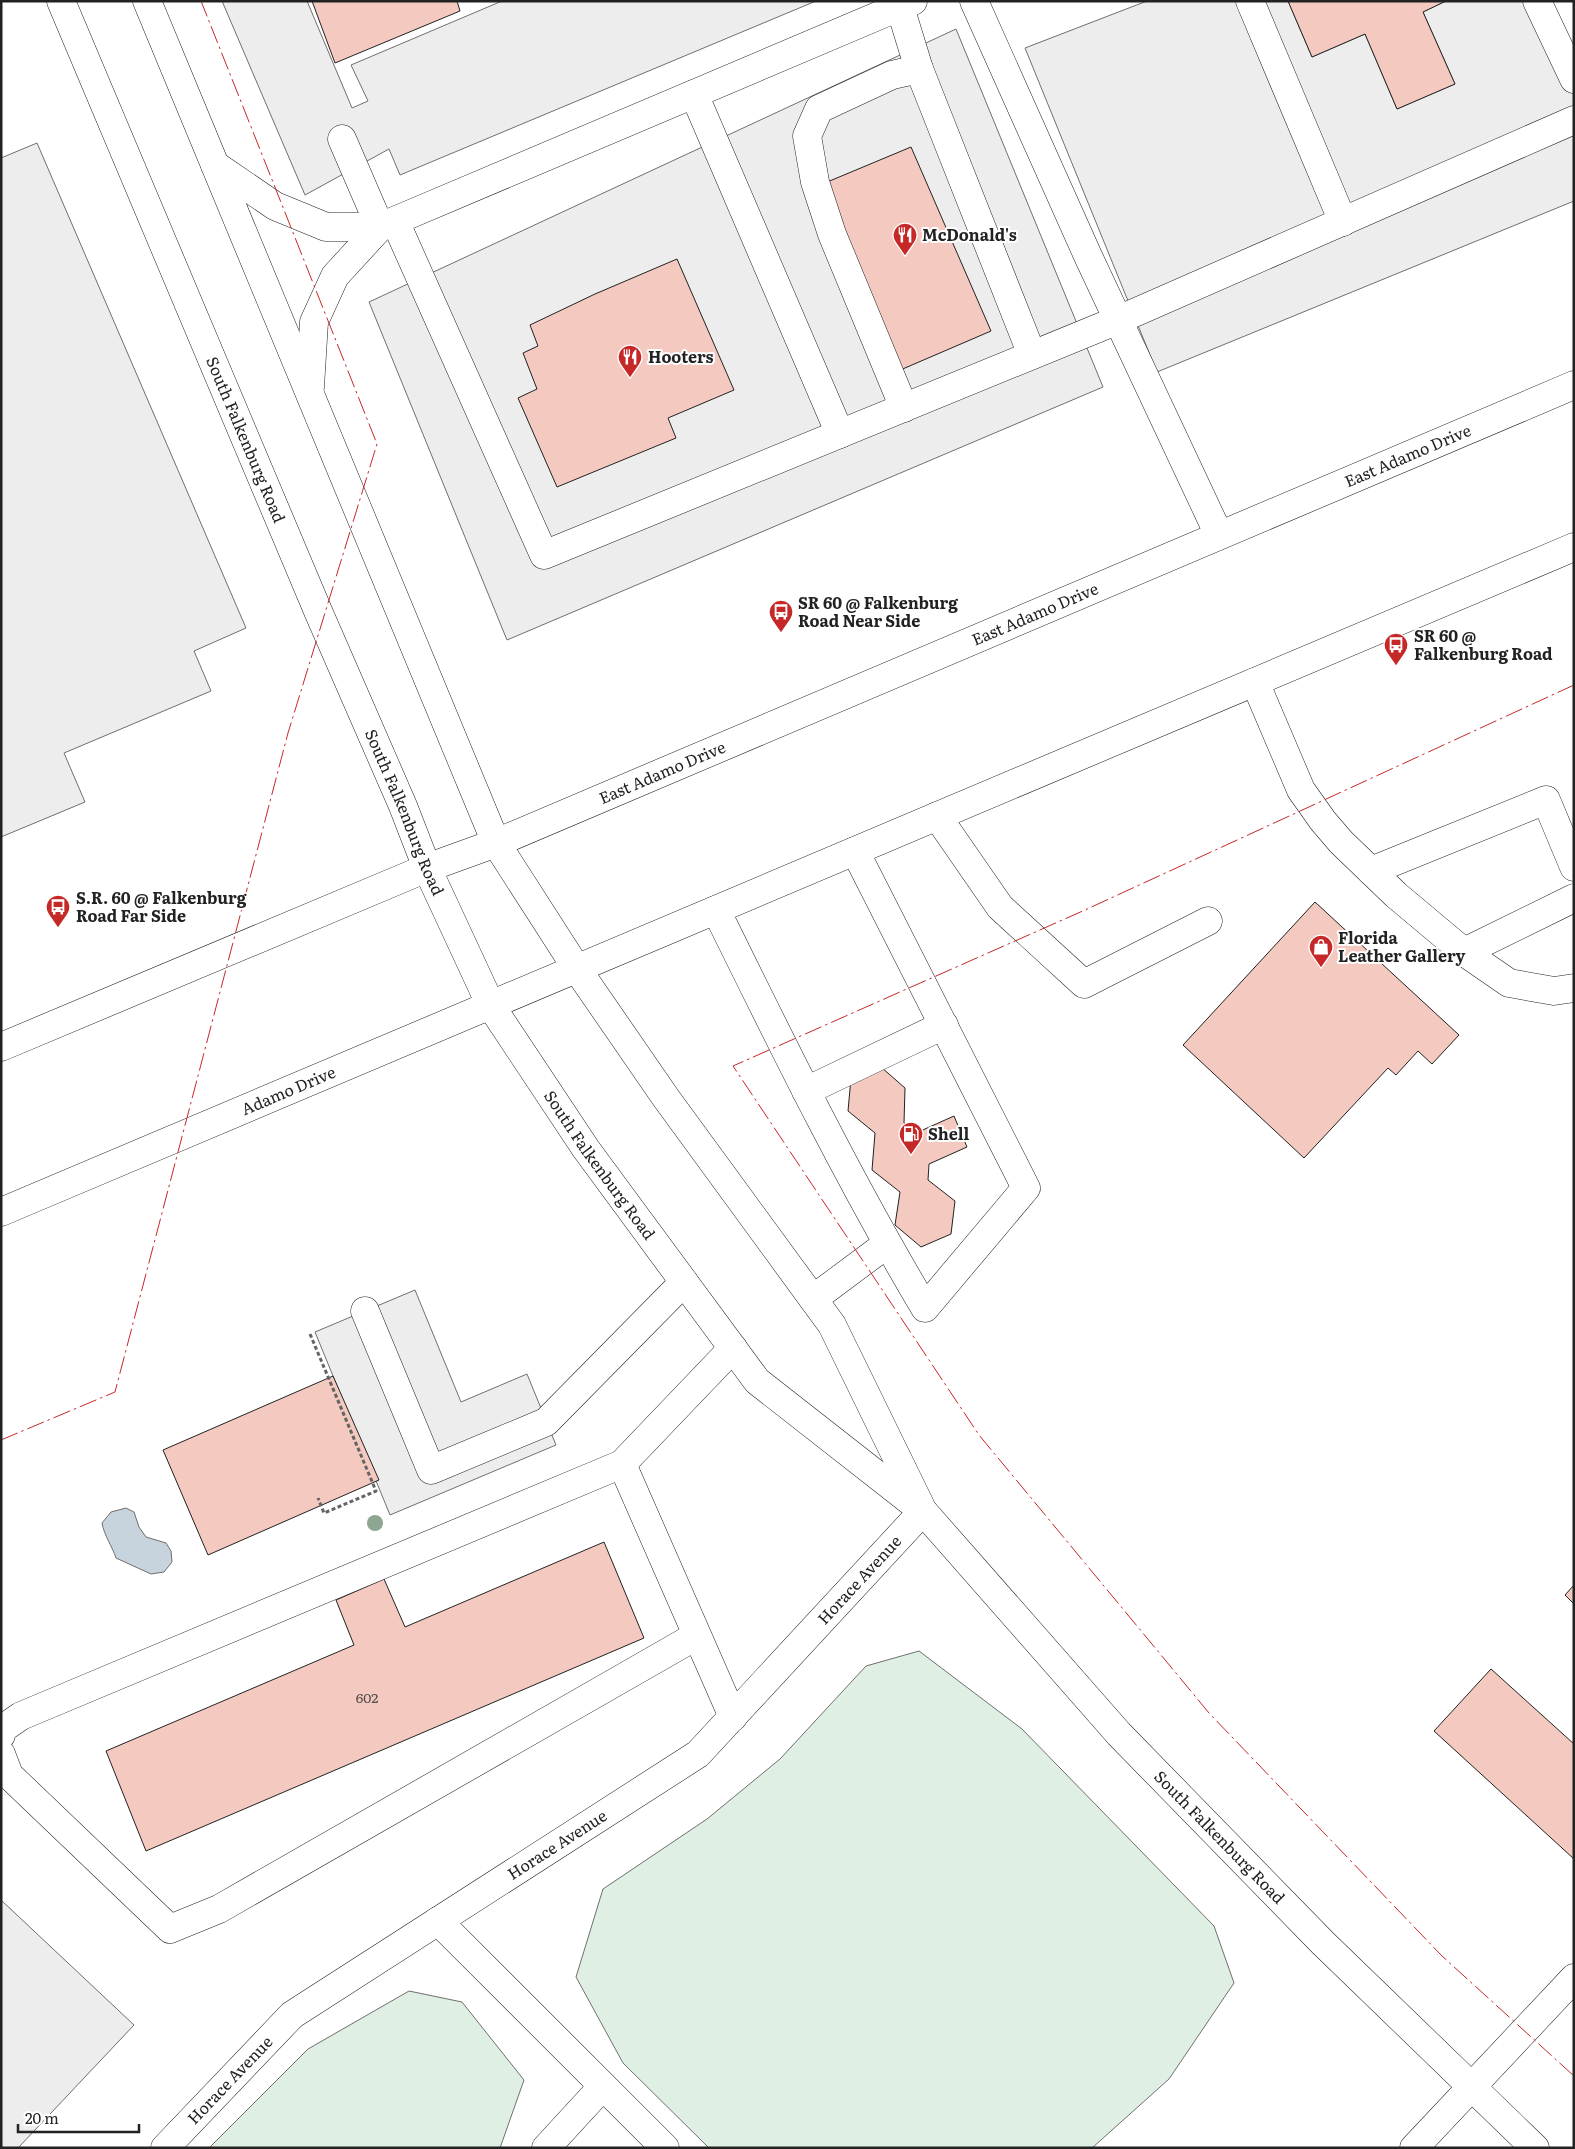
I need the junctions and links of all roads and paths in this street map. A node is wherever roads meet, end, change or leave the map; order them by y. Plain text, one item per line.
1 (61, 1) edge
2 (147, 1) edge
3 (974, 1) edge
4 (1250, 1) edge
5 (1537, 1) edge
6 (906, 4) edge
7 (919, 69) junction
8 (1574, 80) edge
9 (694, 94) junction
10 (1574, 120) edge
11 (342, 139) dead end
12 (215, 165) junction
13 (1343, 222) junction
14 (387, 224) junction
15 (1118, 320) junction
16 (1032, 355) junction
17 (1574, 385) edge
18 (310, 394) junction
19 (904, 408) junction
20 (840, 434) junction
21 (1219, 535) junction
22 (1574, 547) edge
23 (1255, 682) junction
24 (937, 816) junction
25 (496, 842) junction
26 (855, 851) junction
27 (1574, 867) edge
28 (426, 868) junction
29 (1372, 871) junction
30 (1574, 898) edge
31 (716, 910) junction
32 (1208, 921) dead end
33 (1464, 952) junction
34 (576, 968) junction
35 (1574, 988) edge
36 (491, 1006) junction
37 (944, 1025) junction
38 (1, 1048) edge
39 (806, 1090) junction
40 (1, 1212) edge
41 (887, 1244) junction
42 (684, 1282) junction
43 (813, 1299) junction
44 (365, 1311) dead end
45 (310, 1334) dead end
46 (733, 1348) junction
47 (622, 1464) junction
48 (318, 1498) dead end
49 (923, 1511) junction
50 (696, 1636) junction
51 (733, 1717) junction
52 (1, 1736) edge
53 (1, 1754) edge
54 (438, 1921) junction
55 (1574, 1978) edge
56 (603, 2086) junction
57 (1471, 2088) junction
58 (165, 2148) edge
59 (546, 2148) edge
60 (665, 2148) edge
61 (1414, 2148) edge
62 (1535, 2148) edge

1 - 28 street, South Falkenburg Road
2 - 12 street, South Falkenburg Road
3 - 15 street
4 - 13 street
5 - 8 street
6 - 7 street
6 - 9 street
7 - 16 street
7 - 19 street
9 - 14 street
9 - 20 street
10 - 13 street
11 - 14 street
12 - 14 street
12 - 18 street, South Falkenburg Road
13 - 15 street
14 - 18 street
14 - 20 street
15 - 16 street
15 - 21 street
16 - 19 street
17 - 21 street, East Adamo Drive
18 - 25 street, South Falkenburg Road
19 - 20 street
21 - 25 street, East Adamo Drive
22 - 23 street
23 - 24 street
23 - 29 street
24 - 26 street
24 - 32 street
25 - 28 street
25 - 34 street, South Falkenburg Road
26 - 31 street
26 - 37 street
27 - 29 street
28 - 36 street, South Falkenburg Road
28 - 38 street
29 - 33 street
30 - 33 street
31 - 34 street
31 - 39 street
33 - 35 street
34 - 36 street, Adamo Drive
34 - 43 street, South Falkenburg Road
36 - 40 street, Adamo Drive
36 - 42 street, South Falkenburg Road
37 - 39 street
37 - 41 street
39 - 41 street
41 - 43 street
42 - 44 street
42 - 46 street, South Falkenburg Road
43 - 49 street, South Falkenburg Road
45 - 48 path
46 - 47 street
46 - 49 street, South Falkenburg Road
47 - 50 street
47 - 52 street
49 - 51 street, Horace Avenue
49 - 57 street, South Falkenburg Road
50 - 51 street
50 - 53 street
51 - 54 street, Horace Avenue
54 - 56 street
54 - 58 street, Horace Avenue
55 - 57 street
56 - 59 street
56 - 60 street
57 - 61 street
57 - 62 street, South Falkenburg Road

